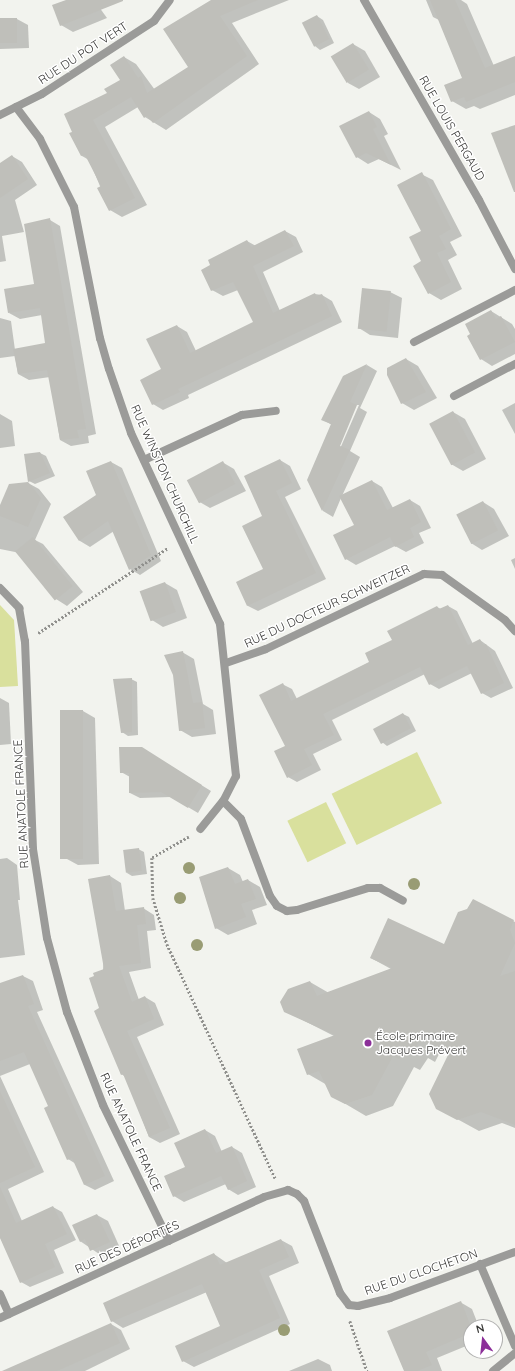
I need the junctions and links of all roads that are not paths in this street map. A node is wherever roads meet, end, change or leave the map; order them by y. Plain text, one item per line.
1 (170, 0) edge
2 (364, 0) edge
3 (16, 107) junction
4 (0, 115) edge
5 (515, 269) edge
6 (515, 290) edge
7 (414, 342) dead end
8 (515, 364) edge
9 (454, 396) dead end
10 (276, 411) dead end
11 (144, 460) junction
12 (0, 588) edge
13 (515, 630) edge
14 (226, 663) junction
15 (223, 801) junction
16 (200, 829) road end
17 (402, 901) dead end
18 (264, 1197) joint
19 (169, 1241) junction
20 (515, 1252) edge
21 (480, 1264) junction
22 (0, 1294) edge
23 (9, 1314) junction
24 (0, 1318) edge
25 (515, 1346) edge
26 (515, 1354) edge
27 (494, 1371) edge

1 - 3 street, RUE DU POT VERT
2 - 5 street, RUE LOUIS PERGAUD
3 - 4 street, RUE DU POT VERT
3 - 11 street, RUE WINSTON CHURCHILL
6 - 7 street
8 - 9 street
10 - 11 street
11 - 14 street, RUE WINSTON CHURCHILL
12 - 19 street, RUE ANATOLE FRANCE
13 - 14 street, RUE DU DOCTEUR SCHWEITZER
14 - 15 street, RUE WINSTON CHURCHILL
15 - 16 street, RUE WINSTON CHURCHILL
15 - 17 street
18 - 19 street, RUE DES DÉPORTÉS
18 - 21 street, RUE DU CLOCHETON
19 - 23 street, RUE DES DÉPORTÉS
20 - 21 street, RUE DU CLOCHETON
21 - 25 street
22 - 23 street
23 - 24 street, RUE DES DÉPORTÉS
26 - 27 street

